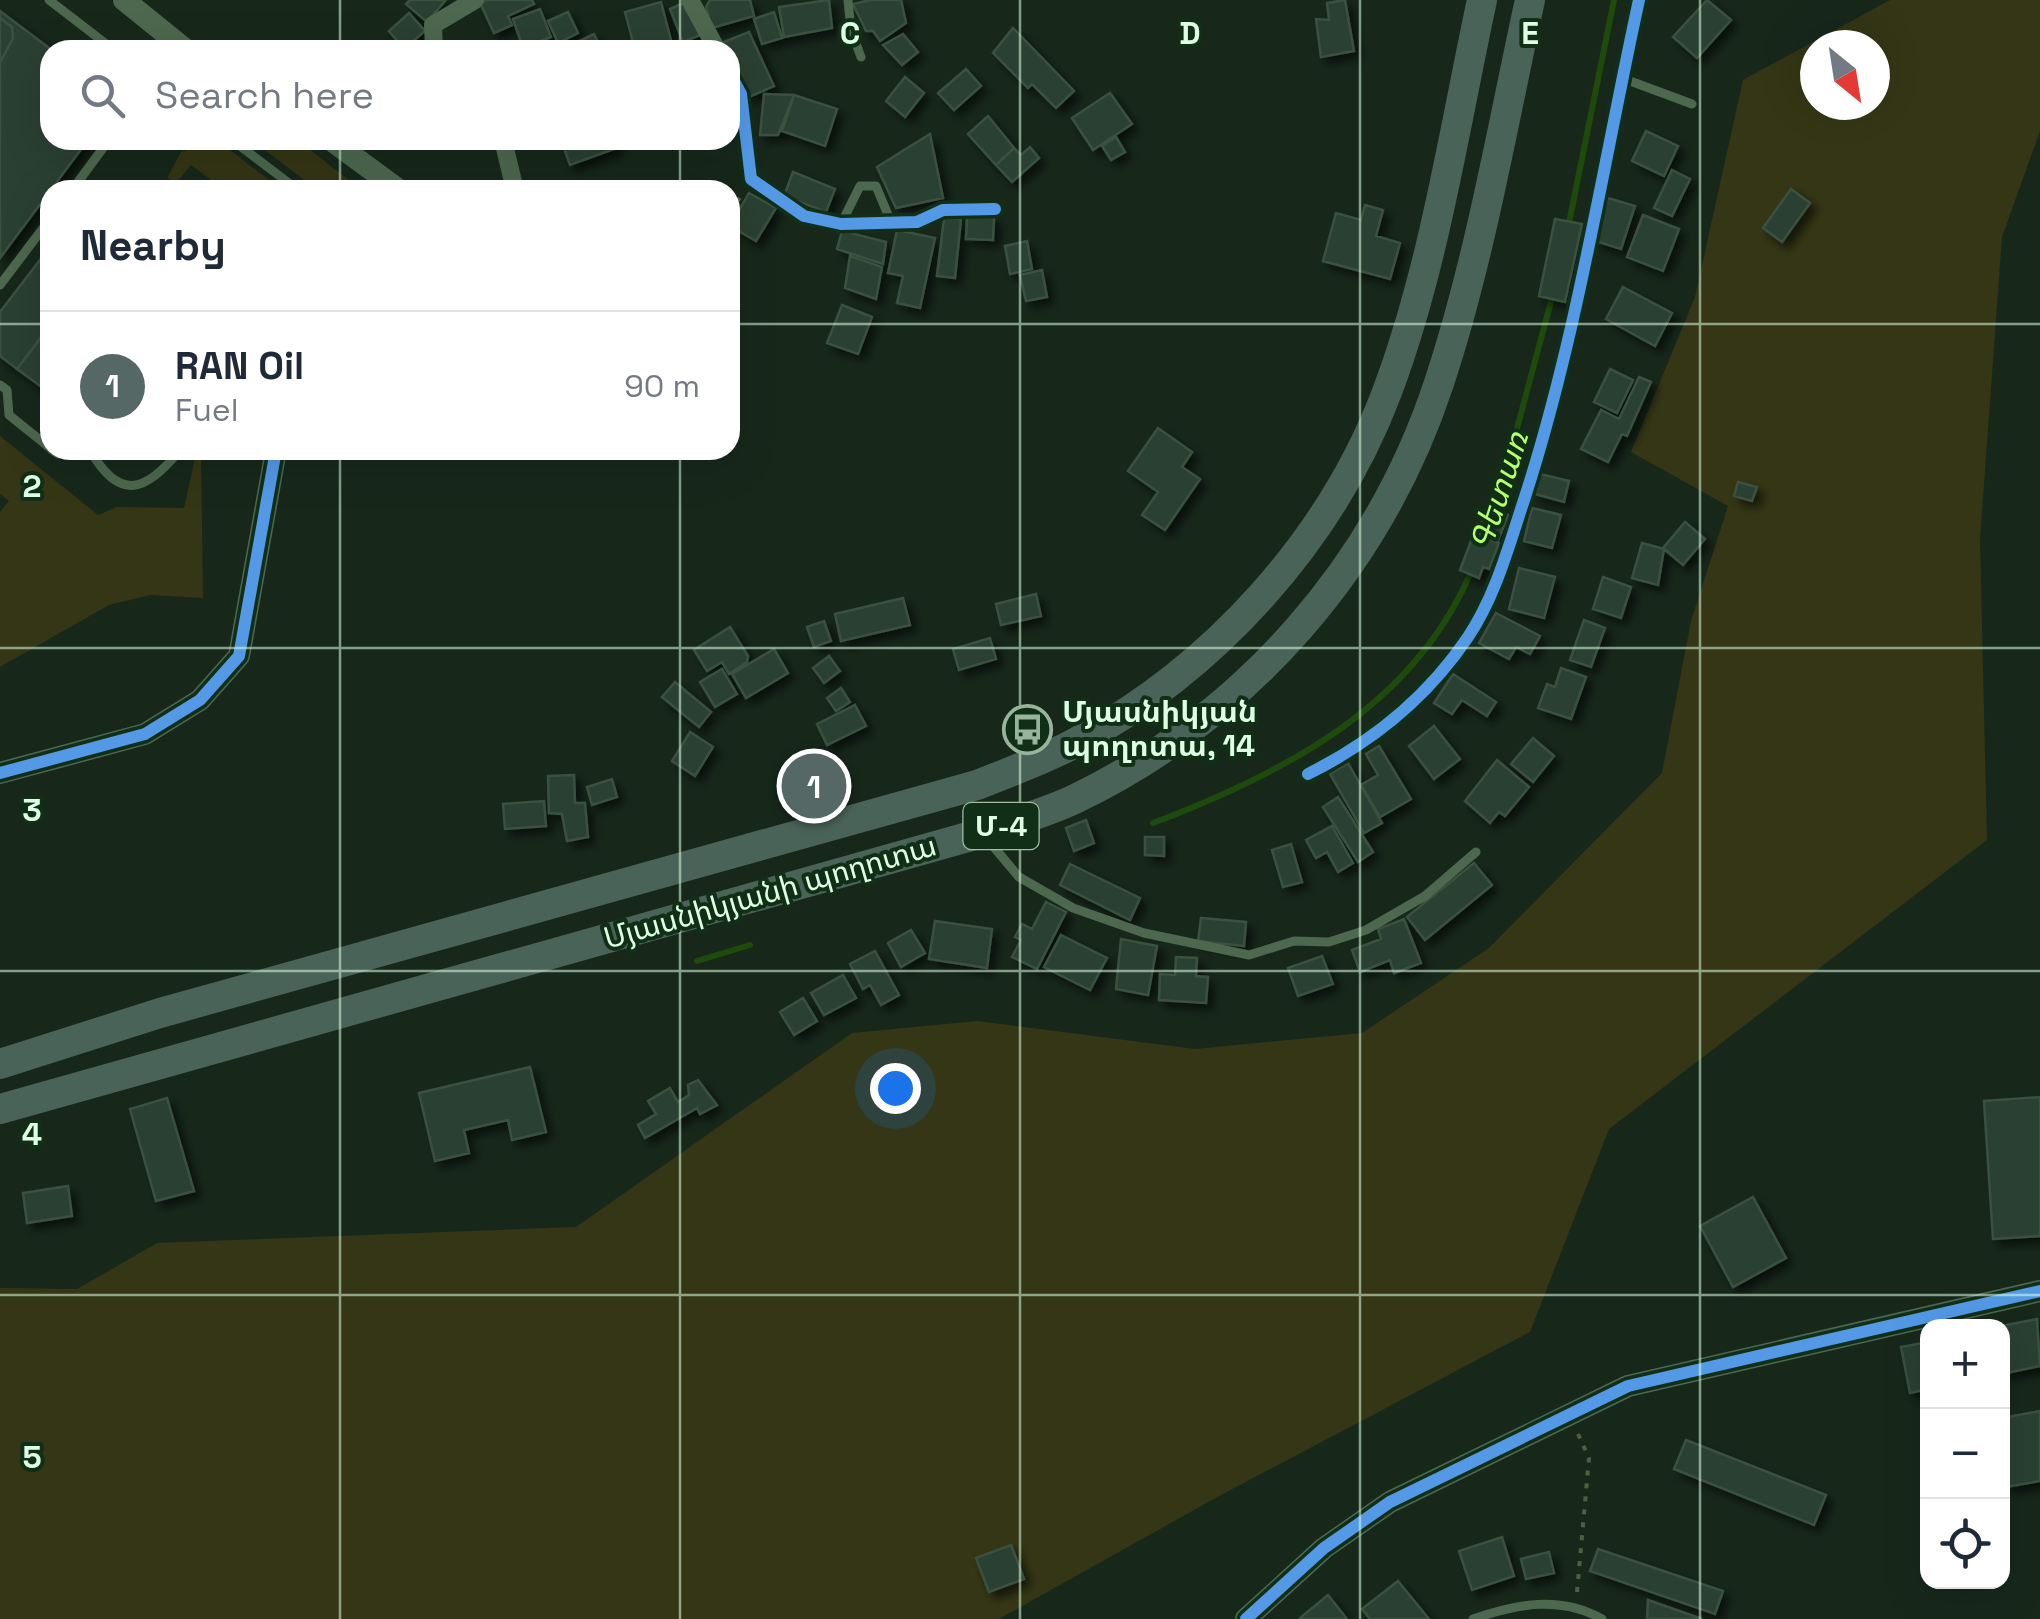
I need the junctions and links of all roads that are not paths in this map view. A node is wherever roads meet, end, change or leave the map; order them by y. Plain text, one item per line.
1 (49, 0) edge
2 (124, 0) edge
3 (475, 0) edge
4 (690, 0) edge
5 (848, 0) edge
6 (1482, 0) edge
7 (1530, 0) edge
8 (1639, 0) edge
9 (101, 40) edge
10 (174, 40) edge
11 (434, 40) edge
12 (712, 40) edge
13 (861, 57) dead end
14 (1622, 78) junction
15 (740, 92) edge
16 (1692, 104) dead end
17 (102, 150) edge
18 (245, 150) edge
19 (345, 150) edge
20 (505, 150) edge
21 (79, 180) edge
22 (285, 180) edge
23 (385, 180) edge
24 (513, 180) edge
25 (995, 210) dead end
26 (891, 223) junction
27 (841, 224) junction
28 (40, 232) edge
29 (0, 285) edge
30 (0, 386) edge
31 (40, 440) edge
32 (96, 460) edge
33 (172, 460) edge
34 (274, 460) edge
35 (0, 773) edge
36 (1308, 774) dead end
37 (982, 833) junction
38 (1476, 852) dead end
39 (0, 1064) edge
40 (0, 1108) edge
41 (2040, 1291) edge
42 (1246, 1619) edge
43 (1473, 1619) edge
44 (1602, 1619) edge

1 - 9 lane
2 - 10 street
3 - 11 street
4 - 12 street
5 - 13 lane
6 - 39 highway, Մյասնիկյանի պողոտա / Մ-4
7 - 37 highway, Մյասնիկյանի պողոտա / Մ-4
8 - 14 street
14 - 16 lane
14 - 36 street
15 - 27 street
17 - 21 lane
18 - 22 lane
19 - 23 street
20 - 24 street
25 - 26 street
26 - 27 street
26 - 27 lane
28 - 29 lane
30 - 31 lane
32 - 33 lane
34 - 35 street
37 - 38 lane
37 - 40 highway, Մյասնիկյանի պողոտա / Մ-4
41 - 42 street
43 - 44 lane

